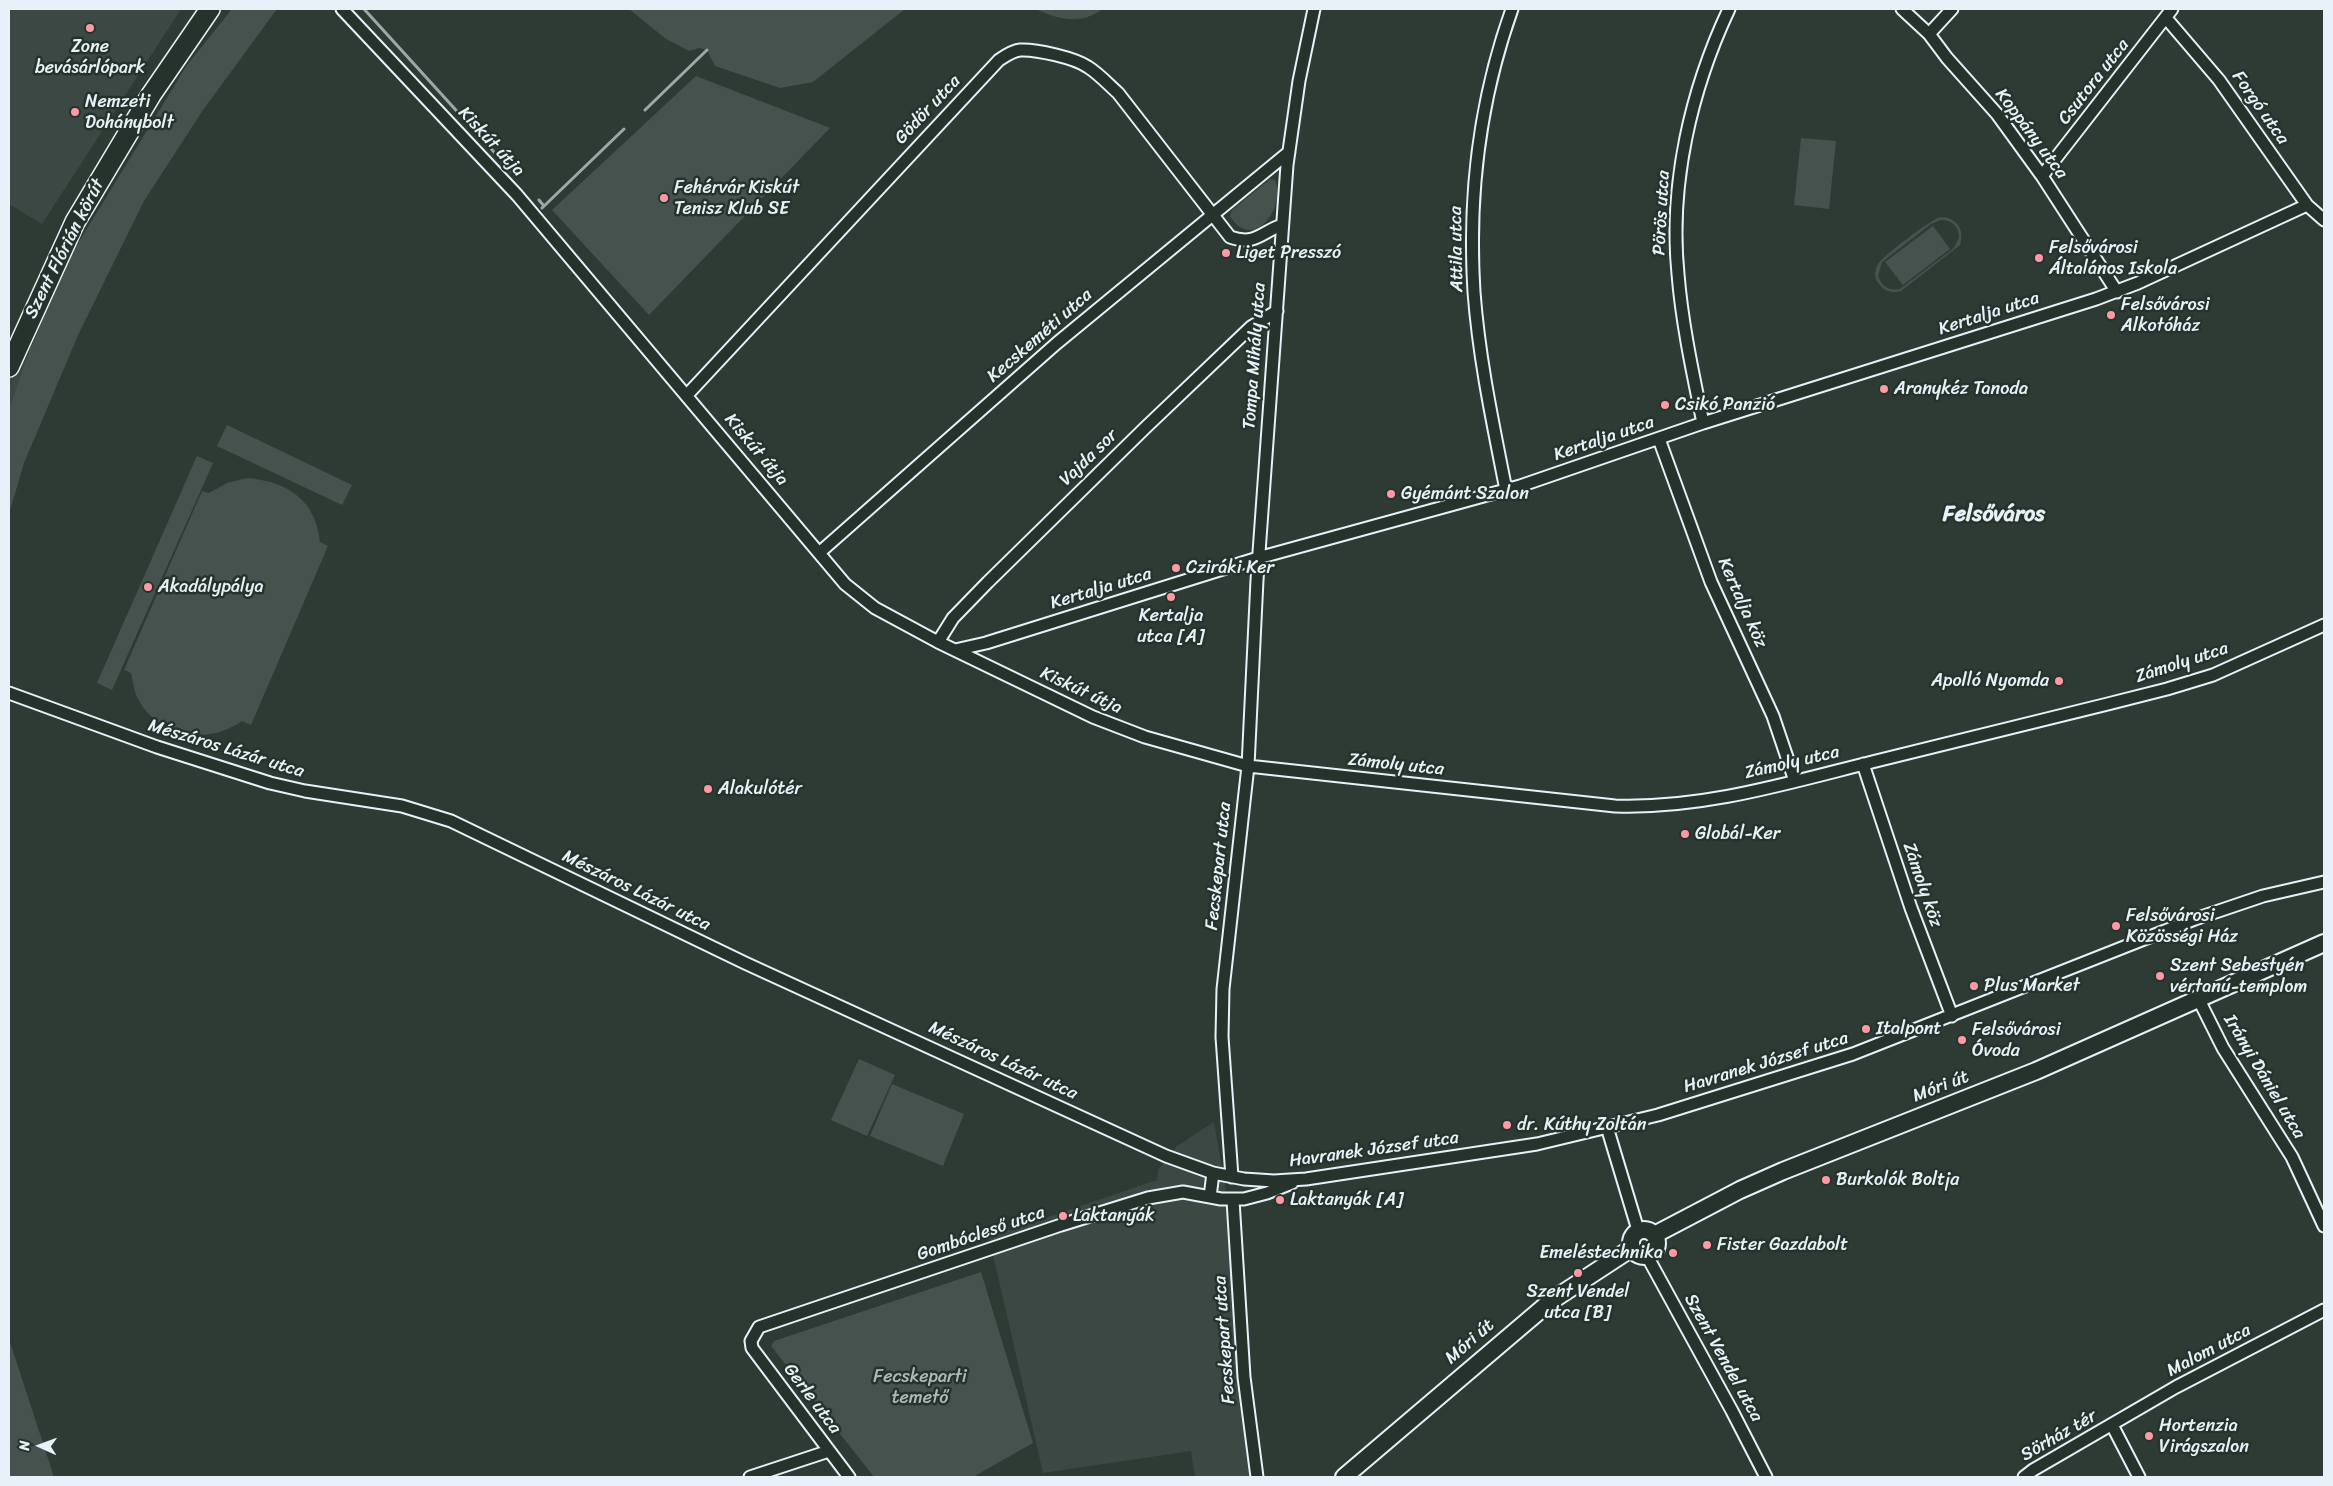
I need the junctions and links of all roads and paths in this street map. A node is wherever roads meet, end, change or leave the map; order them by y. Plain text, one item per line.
1 (210, 9) edge
2 (342, 9) edge
3 (1314, 9) edge
4 (1512, 9) edge
5 (1729, 9) edge
6 (1902, 9) edge
7 (1952, 9) edge
8 (2169, 14) edge
9 (1929, 34) junction
10 (1289, 152) junction
11 (2042, 176) junction
12 (2307, 205) junction
13 (1212, 215) junction
14 (2324, 220) edge
15 (1282, 225) junction
16 (2117, 292) junction
17 (1277, 311) junction
18 (9, 367) edge
19 (687, 395) junction
20 (1703, 423) junction
21 (1659, 439) junction
22 (1506, 490) junction
23 (819, 553) junction
24 (1258, 558) junction
25 (2324, 625) edge
26 (938, 642) junction
27 (955, 650) junction
28 (9, 693) edge
29 (1863, 764) junction
30 (1248, 766) junction
31 (1795, 782) junction
32 (2324, 882) edge
33 (2306, 888) junction
34 (2324, 889) edge
35 (2324, 943) edge
36 (2199, 1000) junction
37 (1952, 1016) junction
38 (1607, 1127) junction
39 (1213, 1173) junction
40 (1232, 1177) junction
41 (1244, 1179) junction
42 (1296, 1180) junction
43 (1210, 1197) junction
44 (1238, 1199) junction
45 (2324, 1226) edge
46 (1638, 1230) junction
47 (1656, 1234) junction
48 (1632, 1248) junction
49 (1647, 1256) junction
50 (2324, 1310) edge
51 (751, 1341) joint
52 (2112, 1425) junction
53 (829, 1451) junction
54 (750, 1477) edge
55 (849, 1477) edge
56 (1257, 1477) edge
57 (1344, 1477) edge
58 (1766, 1477) edge
59 (2024, 1477) edge
60 (2139, 1477) edge

1 - 18 main road, Szent Flórián körút
2 - 19 street, Kiskút útja
3 - 10 street, Tompa Mihály utca
4 - 22 street, Attila utca
5 - 20 street, Pörös utca
6 - 9 street, Koppány utca
7 - 9 street
8 - 11 street, Csutora utca
8 - 12 street, Forgó utca
9 - 11 street, Koppány utca
10 - 13 street, Kecskeméti utca
10 - 15 street, Tompa Mihály utca
11 - 16 street, Koppány utca
12 - 14 street, Forgó utca
12 - 16 street, Kertalja utca
13 - 15 street, Gödör utca
13 - 19 street, Gödör utca
13 - 23 street, Kecskeméti utca
15 - 17 street, Tompa Mihály utca
16 - 20 street, Kertalja utca
17 - 24 street, Tompa Mihály utca
17 - 26 street, Vajda sor
19 - 23 street, Kiskút útja
20 - 21 street, Kertalja utca
21 - 22 street, Kertalja utca
21 - 31 street, Kertalja köz
22 - 24 street, Kertalja utca
23 - 26 street, Kiskút útja
24 - 27 street, Kertalja utca
24 - 30 street, Fecskepart utca
25 - 29 street, Zámoly utca
26 - 27 street, Kiskút útja
27 - 30 street, Kiskút útja
28 - 39 street, Mészáros Lázár utca
29 - 31 street, Zámoly utca
29 - 37 street, Zámoly köz
30 - 31 street, Zámoly utca
30 - 40 street, Fecskepart utca
32 - 33 street
33 - 34 street
33 - 37 street, Havranek József utca
35 - 36 main road, Móri út
36 - 45 street, Irányi Dániel utca
36 - 47 main road, Móri út
37 - 38 street, Havranek József utca
38 - 42 street, Havranek József utca
38 - 46 street
39 - 40 street, Havranek József utca
39 - 43 street
40 - 41 street, Havranek József utca
41 - 42 street, Havranek József utca
41 - 44 street, Fecskepart utca
42 - 44 street
43 - 44 street, Gombócleső utca
43 - 51 street, Gombócleső utca
44 - 56 street, Fecskepart utca
46 - 47 main road
46 - 48 main road
47 - 49 main road
48 - 49 main road
48 - 57 main road, Móri út
49 - 58 street, Szent Vendel utca
50 - 52 street, Malom utca
51 - 53 street, Gerle utca
52 - 59 street, Sörház tér
52 - 60 street
53 - 54 street
53 - 55 street, Gerle utca

